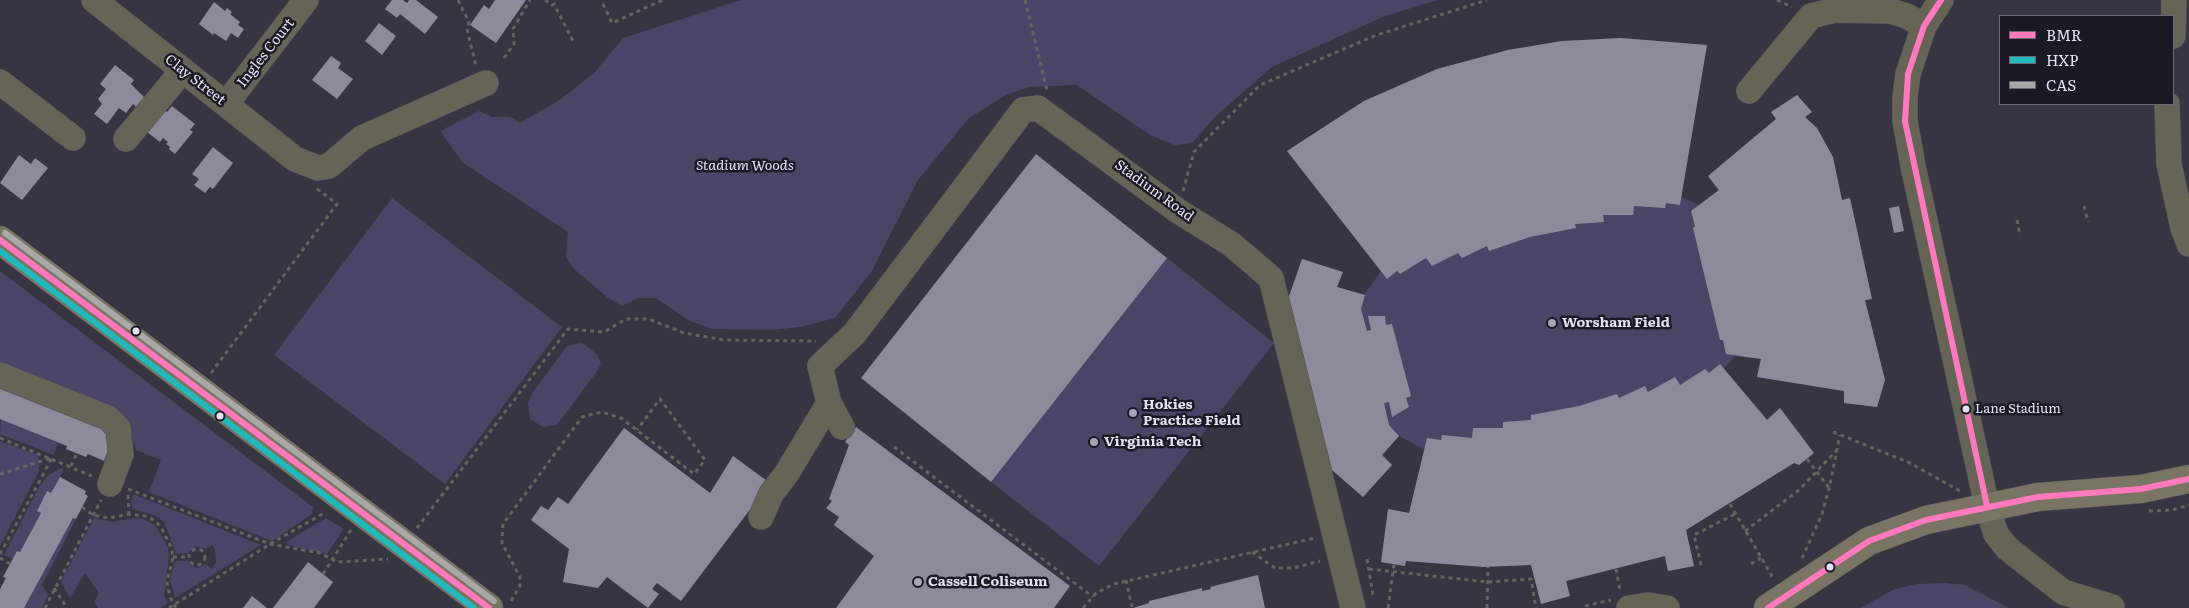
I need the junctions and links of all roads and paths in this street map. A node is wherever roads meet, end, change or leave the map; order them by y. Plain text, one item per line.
1 (94, 0) edge
2 (306, 0) edge
3 (458, 0) edge
4 (530, 0) edge
5 (545, 0) edge
6 (663, 0) edge
7 (1025, 0) edge
8 (1487, 0) edge
9 (1941, 0) edge
10 (2174, 0) edge
11 (603, 4) dead end
12 (2174, 15) edge
13 (1924, 26) junction
14 (573, 41) dead end
15 (504, 58) dead end
16 (183, 70) junction
17 (481, 77) joint
18 (0, 82) edge
19 (1748, 91) dead end
20 (226, 104) junction
21 (2167, 105) edge
22 (1053, 118) junction
23 (73, 138) dead end
24 (126, 139) dead end
25 (337, 204) dead end
26 (2084, 206) dead end
27 (1178, 211) junction
28 (2017, 220) dead end
29 (2088, 222) dead end
30 (2020, 236) dead end
31 (0, 240) edge
32 (2189, 244) edge
33 (824, 341) dead end
34 (209, 375) dead end
35 (0, 376) edge
36 (829, 403) junction
37 (842, 426) dead end
38 (637, 430) junction
39 (1833, 432) dead end
40 (1840, 435) junction
41 (0, 438) edge
42 (894, 447) dead end
43 (1838, 449) junction
44 (77, 453) dead end
45 (52, 458) junction
46 (1807, 459) dead end
47 (71, 466) junction
48 (1817, 473) junction
49 (0, 474) edge
50 (2189, 479) edge
51 (120, 487) junction
52 (1829, 489) junction
53 (1960, 491) dead end
54 (141, 494) dead end
55 (1730, 504) dead end
56 (1987, 506) junction
57 (82, 507) dead end
58 (327, 511) dead end
59 (129, 514) junction
60 (1735, 514) junction
61 (93, 515) junction
62 (761, 517) dead end
63 (351, 530) dead end
64 (416, 530) dead end
65 (1745, 531) junction
66 (1315, 538) dead end
67 (270, 544) junction
68 (1252, 552) junction
69 (0, 554) edge
70 (189, 556) junction
71 (1340, 556) junction
72 (172, 557) junction
73 (0, 558) edge
74 (331, 558) junction
75 (1761, 558) junction
76 (392, 559) dead end
77 (1367, 559) dead end
78 (1801, 560) dead end
79 (10, 564) dead end
80 (1394, 564) dead end
81 (1752, 564) dead end
82 (1701, 565) dead end
83 (1488, 567) dead end
84 (1616, 568) dead end
85 (1369, 569) junction
86 (1393, 572) junction
87 (323, 574) dead end
88 (1126, 580) junction
89 (1618, 581) dead end
90 (1488, 582) junction
91 (54, 588) junction
92 (1093, 597) junction
93 (1773, 597) edge
94 (1363, 603) edge
95 (500, 604) edge
96 (175, 606) edge
97 (1132, 607) edge
98 (2112, 607) edge
99 (45, 608) edge
100 (67, 608) edge
101 (169, 608) edge
102 (1083, 608) edge
103 (1388, 608) edge
104 (1487, 608) edge
105 (1536, 608) edge
106 (1629, 608) edge
107 (1668, 608) edge

1 - 16 street, Clay Street
2 - 20 street, Ingles Court
3 - 17 path
4 - 15 path
5 - 14 path
6 - 11 path
7 - 22 path
8 - 27 path
9 - 13 street
10 - 12 street
13 - 19 street
13 - 56 street
16 - 20 street, Clay Street
16 - 24 street
17 - 20 street, Clay Street
18 - 23 street
21 - 32 street
22 - 27 street, Stadium Road
22 - 36 street, Stadium Road
25 - 34 path
26 - 29 path
27 - 71 street, Stadium Road
28 - 30 path
31 - 95 main road
33 - 64 path
35 - 51 street
36 - 37 street
36 - 62 street
38 - 38 path
38 - 95 path
39 - 40 path
40 - 43 path
40 - 53 path
41 - 45 path
42 - 92 path
43 - 48 path
43 - 52 path
44 - 47 path
45 - 47 path
45 - 49 path
45 - 69 path
46 - 48 path
47 - 51 path
48 - 52 path
48 - 65 path
50 - 56 main road
51 - 59 path
51 - 61 path
52 - 78 path
54 - 67 path
55 - 60 path
56 - 93 main road
56 - 98 street
57 - 61 path
58 - 67 path
59 - 61 path
59 - 72 path
60 - 65 path
60 - 82 path
61 - 91 path
63 - 74 path
65 - 75 path
66 - 68 path
67 - 74 path
67 - 96 path
68 - 71 path
68 - 88 path
70 - 70 path
70 - 72 path
71 - 94 street, Stadium Road
72 - 96 path
73 - 79 path
74 - 76 path
74 - 87 path
75 - 81 path
75 - 93 path
77 - 85 path
80 - 86 path
83 - 90 path
84 - 89 path
85 - 86 path
85 - 94 path
86 - 90 path
86 - 103 path
88 - 92 path
88 - 97 path
90 - 104 path
90 - 105 path
91 - 99 path
91 - 100 path
92 - 102 path
96 - 101 path
106 - 107 street

